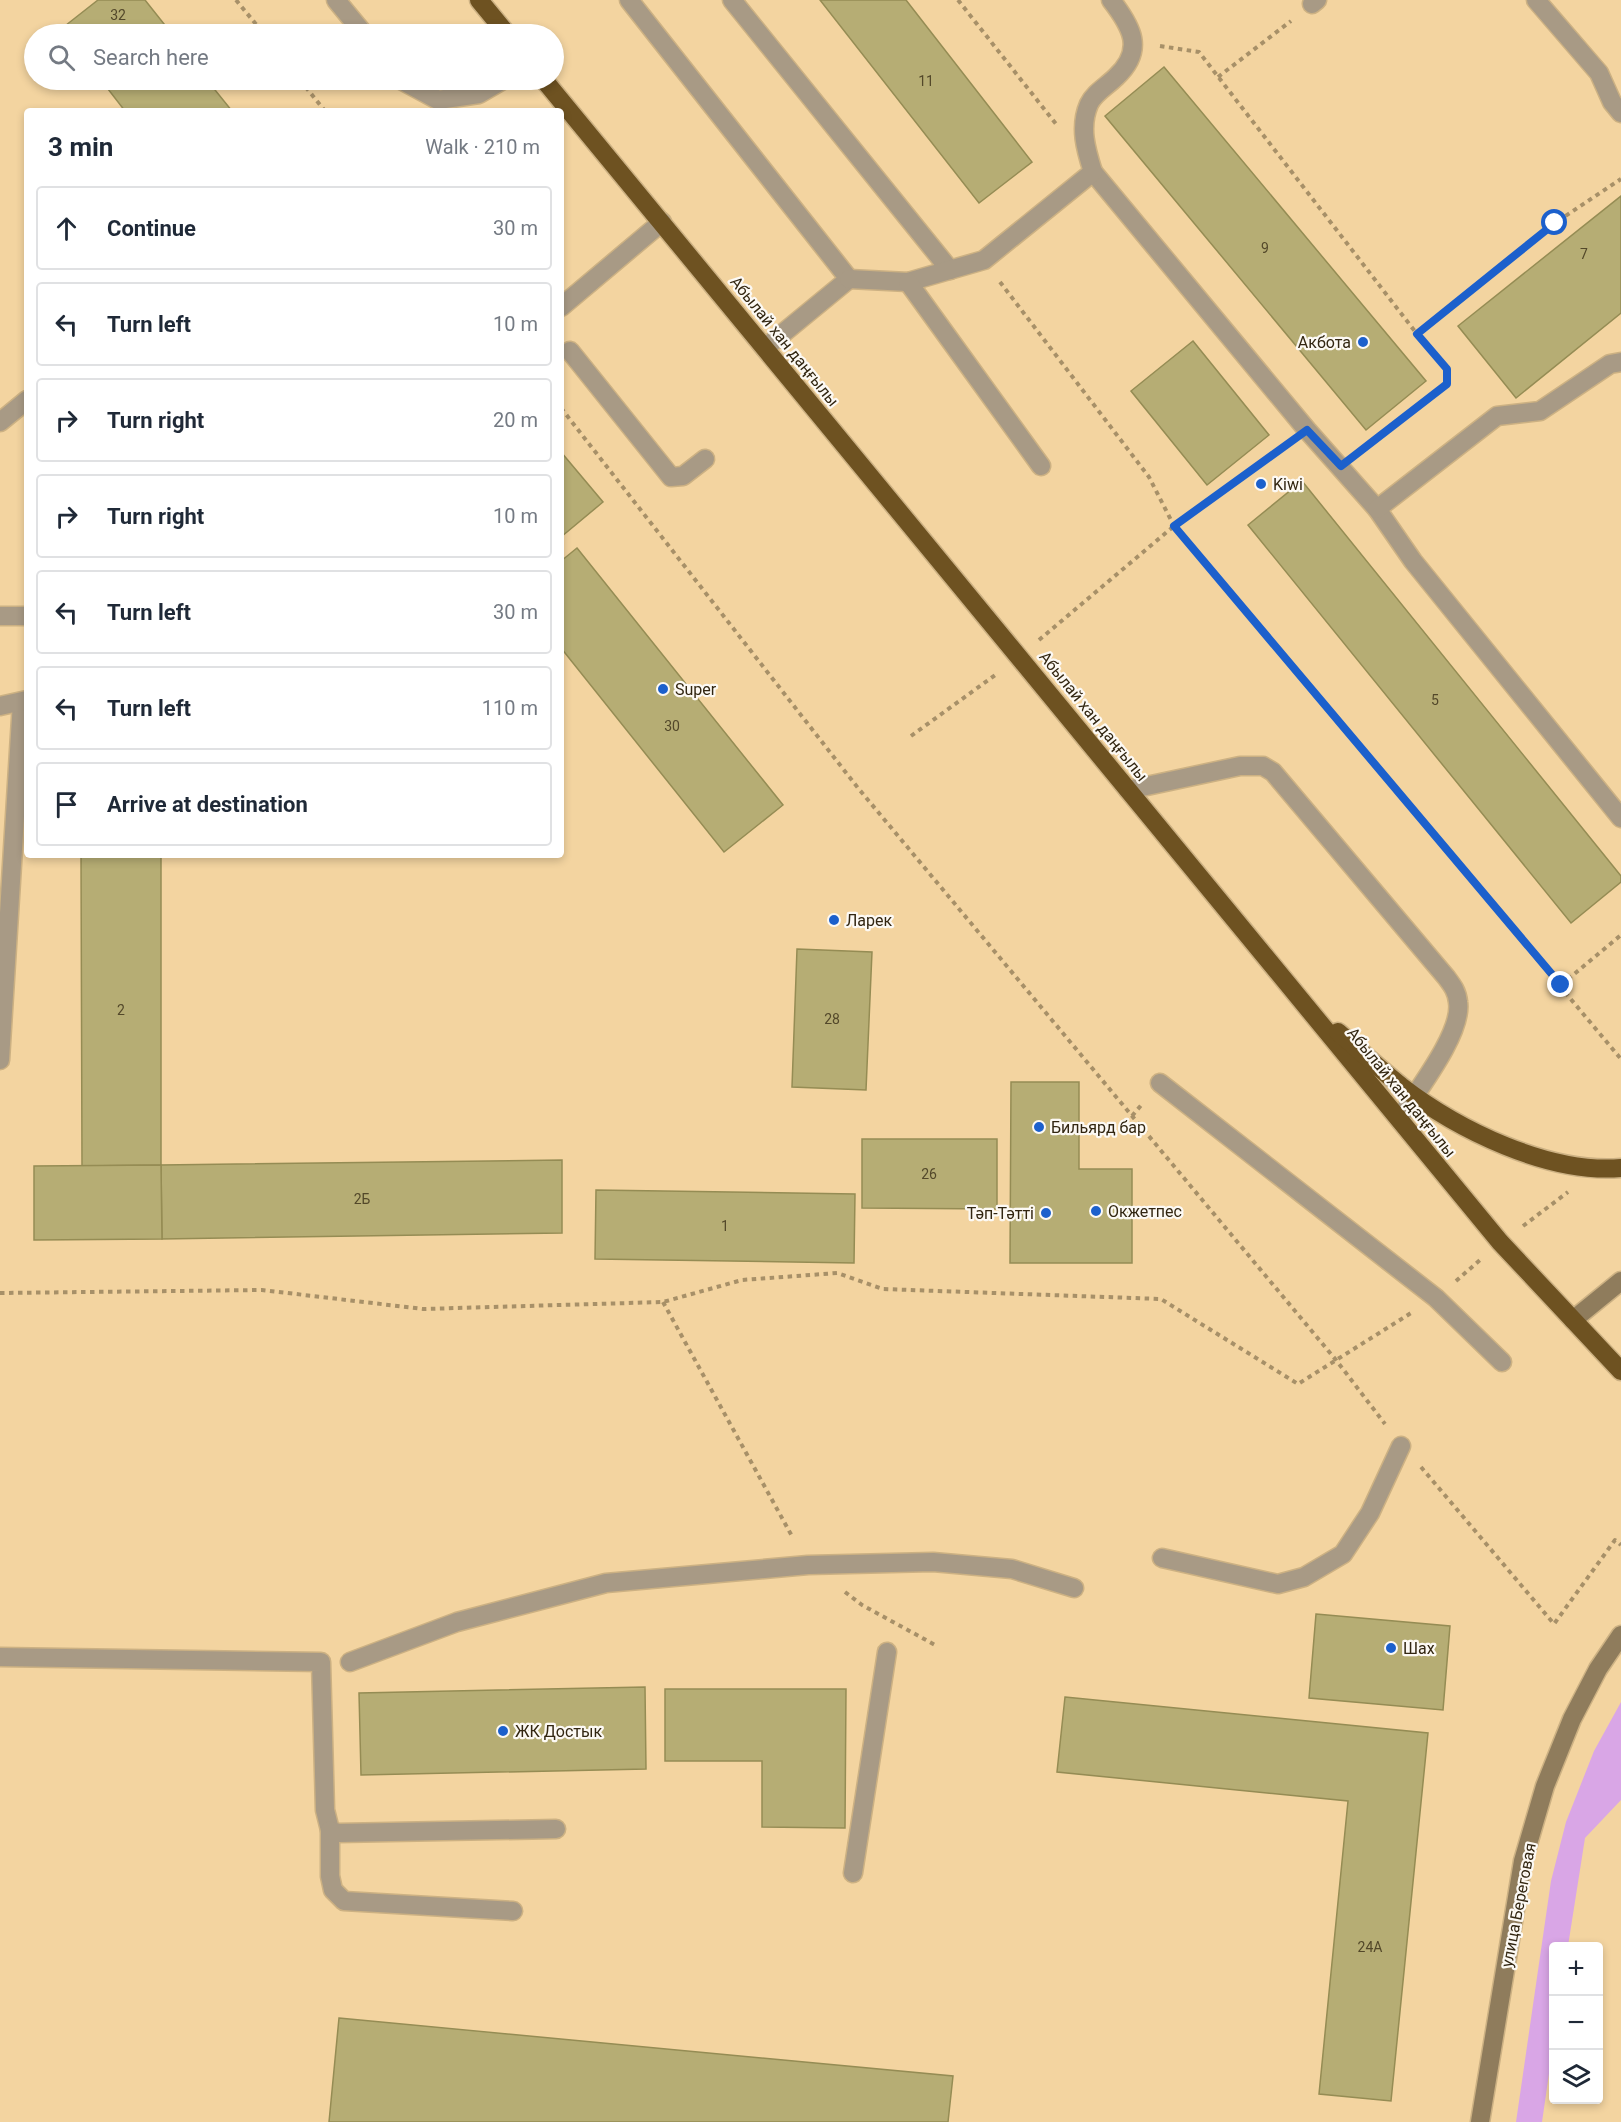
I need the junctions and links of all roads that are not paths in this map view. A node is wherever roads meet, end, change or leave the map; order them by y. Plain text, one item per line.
1 (336, 0) edge
2 (479, 0) edge
3 (629, 0) edge
4 (732, 0) edge
5 (1112, 0) edge
6 (1536, 0) edge
7 (356, 24) edge
8 (499, 24) edge
9 (420, 90) edge
10 (486, 90) edge
11 (552, 90) edge
12 (1621, 113) edge
13 (1093, 172) junction
14 (662, 222) junction
15 (950, 270) junction
16 (849, 279) junction
17 (908, 282) junction
18 (564, 304) edge
19 (765, 348) junction
20 (570, 351) dead end
21 (1621, 362) edge
22 (24, 403) edge
23 (0, 423) edge
24 (705, 459) dead end
25 (1041, 466) dead end
26 (1377, 509) junction
27 (24, 615) edge
28 (0, 616) edge
29 (24, 701) edge
30 (0, 706) edge
31 (24, 715) edge
32 (1128, 790) junction
33 (1621, 818) edge
34 (1301, 1000) junction
35 (0, 1060) edge
36 (1160, 1083) dead end
37 (1414, 1094) junction
38 (1399, 1119) junction
39 (1621, 1168) edge
40 (1621, 1281) edge
41 (1574, 1320) junction
42 (1502, 1362) dead end
43 (1621, 1371) edge
44 (1401, 1446) road end
45 (1162, 1558) dead end
46 (1074, 1588) dead end
47 (1621, 1635) edge
48 (887, 1652) dead end
49 (0, 1657) edge
50 (350, 1662) dead end
51 (556, 1829) dead end
52 (330, 1830) junction
53 (854, 1873) dead end
54 (513, 1911) dead end
55 (1480, 2122) edge

1 - 7 street
2 - 8 highway
3 - 16 street
4 - 15 street
5 - 13 street
6 - 12 street
9 - 10 street
11 - 14 highway, Абылай хан даңғылы
13 - 15 street
13 - 26 street
14 - 18 street
14 - 19 highway, Абылай хан даңғылы
15 - 17 street
16 - 17 street
16 - 19 street
17 - 25 street
19 - 32 highway, Абылай хан даңғылы
20 - 24 street
21 - 26 street
22 - 23 street
26 - 33 street
27 - 28 street
29 - 30 street
31 - 35 street
32 - 34 highway, Абылай хан даңғылы
32 - 37 street
34 - 37 highway
34 - 38 highway, Абылай хан даңғылы
36 - 42 street
37 - 38 street
37 - 39 highway
38 - 41 highway, Абылай хан даңғылы
40 - 41 street
41 - 43 highway, Абылай хан даңғылы
44 - 45 street
46 - 50 street
47 - 55 street, улица Береговая
48 - 53 street
49 - 52 street
51 - 52 street
52 - 54 street

